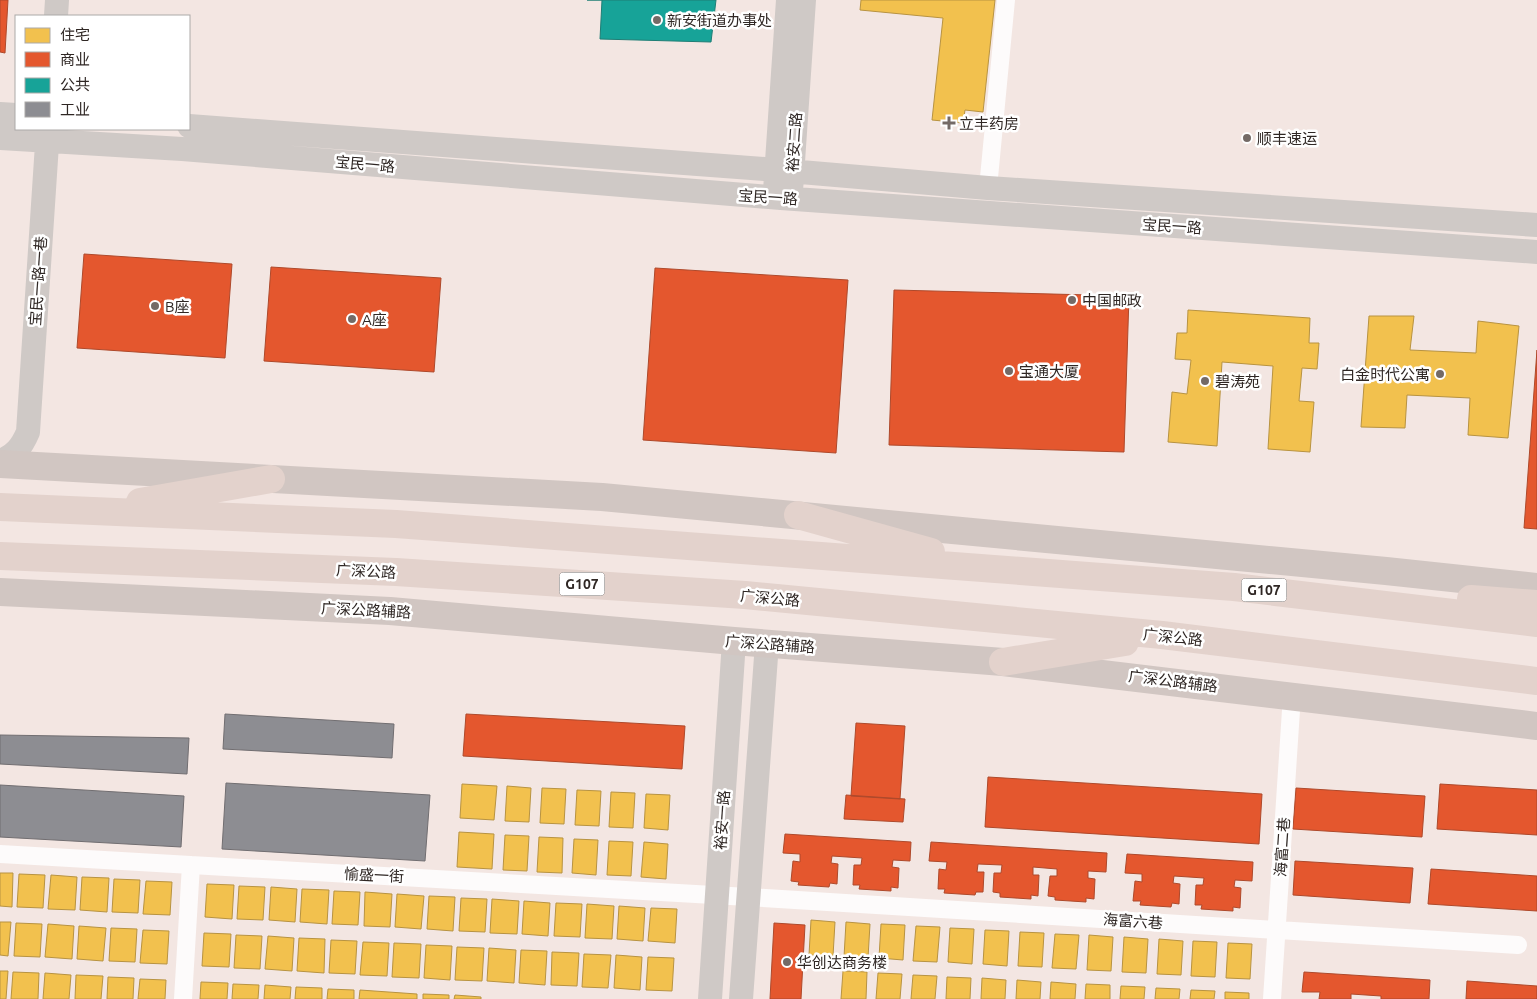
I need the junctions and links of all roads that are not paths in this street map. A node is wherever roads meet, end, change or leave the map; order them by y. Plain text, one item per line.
1 (57, 0) edge
2 (788, 0) edge
3 (804, 0) edge
4 (1006, 0) edge
5 (56, 15) edge
6 (0, 114) edge
7 (15, 115) edge
8 (190, 126) edge
9 (47, 135) edge
10 (0, 138) edge
11 (784, 171) junction
12 (988, 188) junction
13 (781, 198) junction
14 (1537, 225) edge
15 (1537, 252) edge
16 (28, 432) junction
17 (0, 462) edge
18 (66, 468) junction
19 (271, 479) junction
20 (0, 507) edge
21 (89, 511) junction
22 (798, 515) junction
23 (0, 556) edge
24 (990, 569) junction
25 (1537, 587) edge
26 (0, 592) edge
27 (1537, 592) edge
28 (1297, 594) junction
29 (1504, 600) junction
30 (1537, 604) edge
31 (1537, 623) edge
32 (1162, 635) junction
33 (734, 641) junction
34 (767, 643) junction
35 (1003, 662) junction
36 (1537, 681) edge
37 (1292, 695) junction
38 (1537, 726) edge
39 (0, 854) edge
40 (191, 865) junction
41 (717, 895) junction
42 (748, 897) junction
43 (1276, 930) junction
44 (1518, 945) dead end
45 (182, 999) edge
46 (710, 999) edge
47 (741, 999) edge
48 (1272, 999) edge

1 - 5 main road
2 - 11 main road, 裕安二路
3 - 11 main road, 裕安二路
4 - 12 street
6 - 7 main road
8 - 11 main road, 宝民一路
9 - 10 main road, 宝民一路
9 - 13 main road, 宝民一路
9 - 16 main road, 宝民一路一巷
11 - 12 main road, 宝民一路
11 - 13 main road, 裕安二路
12 - 14 main road, 宝民一路
13 - 15 main road, 宝民一路
16 - 17 main road
16 - 18 main road
17 - 18 main road
18 - 19 main road
19 - 21 highway
19 - 22 main road
20 - 21 highway, G107
21 - 24 highway, G107
22 - 24 highway
22 - 25 main road
23 - 32 highway, 广深公路 / G107
24 - 28 highway, G107
26 - 33 main road, 广深公路辅路
27 - 29 highway
28 - 29 highway
28 - 31 highway, G107
29 - 30 highway
32 - 35 highway
32 - 36 highway, 广深公路 / G107
33 - 34 main road, 广深公路辅路
33 - 41 main road, 裕安一路
34 - 35 main road, 广深公路辅路
34 - 42 main road
35 - 37 main road, 广深公路辅路
37 - 38 main road, 广深公路辅路
37 - 43 street, 海富二巷
39 - 40 street, 愉盛一街
40 - 41 street, 愉盛一街
40 - 45 street
41 - 42 street, 愉盛一街
41 - 46 main road, 裕安一路
42 - 43 street, 海富六巷
42 - 47 main road
43 - 44 street, 海富六巷
43 - 48 street, 海富二巷

